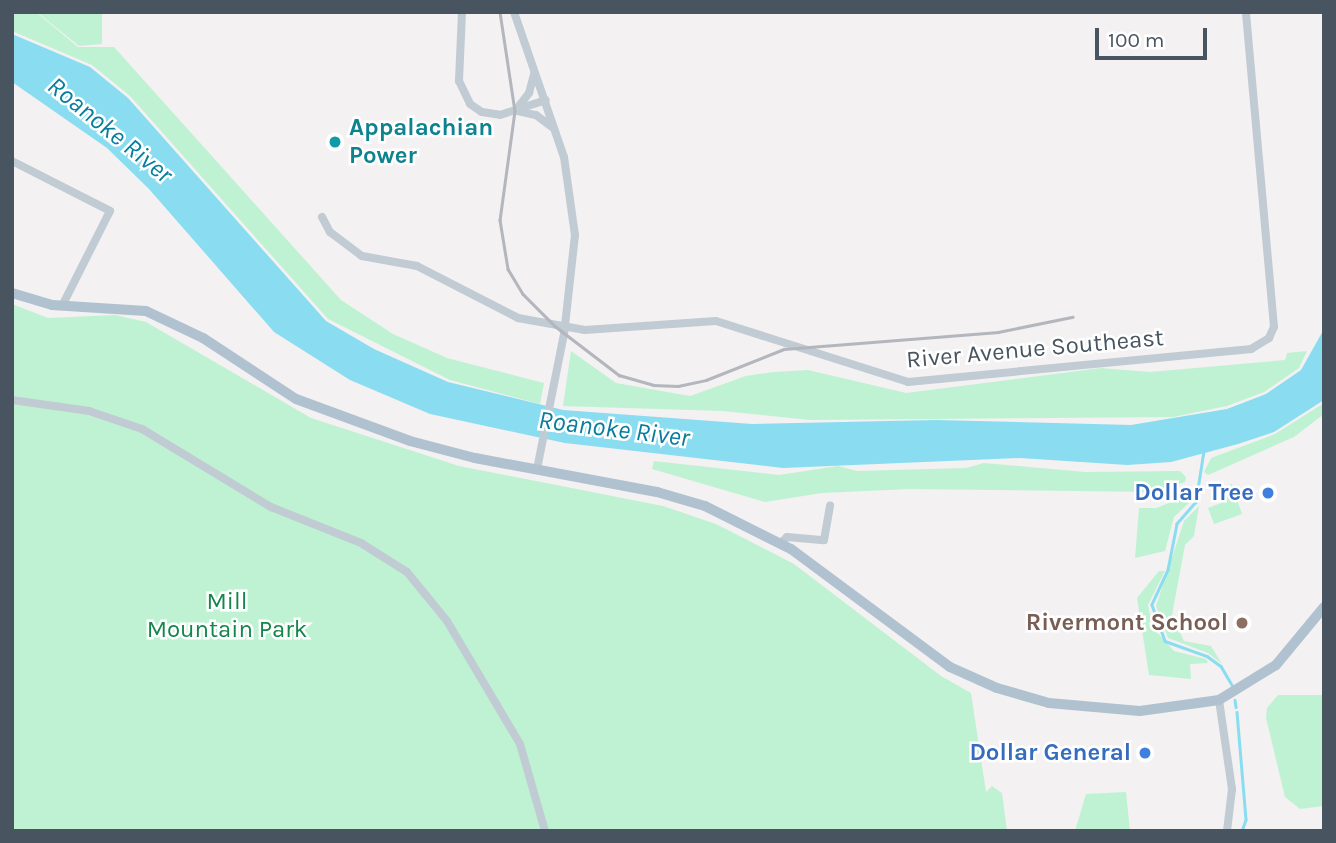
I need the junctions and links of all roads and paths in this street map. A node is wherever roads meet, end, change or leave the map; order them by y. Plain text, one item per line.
1 (462, 12) edge
2 (514, 12) edge
3 (1246, 12) edge
4 (532, 60) junction
5 (546, 100) junction
6 (515, 111) junction
7 (557, 132) junction
8 (12, 162) edge
9 (322, 217) dead end
10 (12, 293) edge
11 (62, 306) junction
12 (565, 327) junction
13 (12, 401) edge
14 (537, 469) junction
15 (830, 506) dead end
16 (781, 543) junction
17 (1324, 607) edge
18 (1219, 701) junction
19 (545, 831) edge
20 (1227, 831) edge

1 - 6 street
2 - 4 street
3 - 12 street, River Avenue Southeast
4 - 5 street
4 - 6 street
5 - 6 street
5 - 7 street
6 - 7 street
7 - 12 street
8 - 11 street
9 - 12 street, River Avenue Southeast
10 - 11 main road
11 - 14 main road
12 - 14 street
13 - 19 street
14 - 16 main road
15 - 16 street
16 - 18 main road
17 - 18 main road
18 - 20 street

